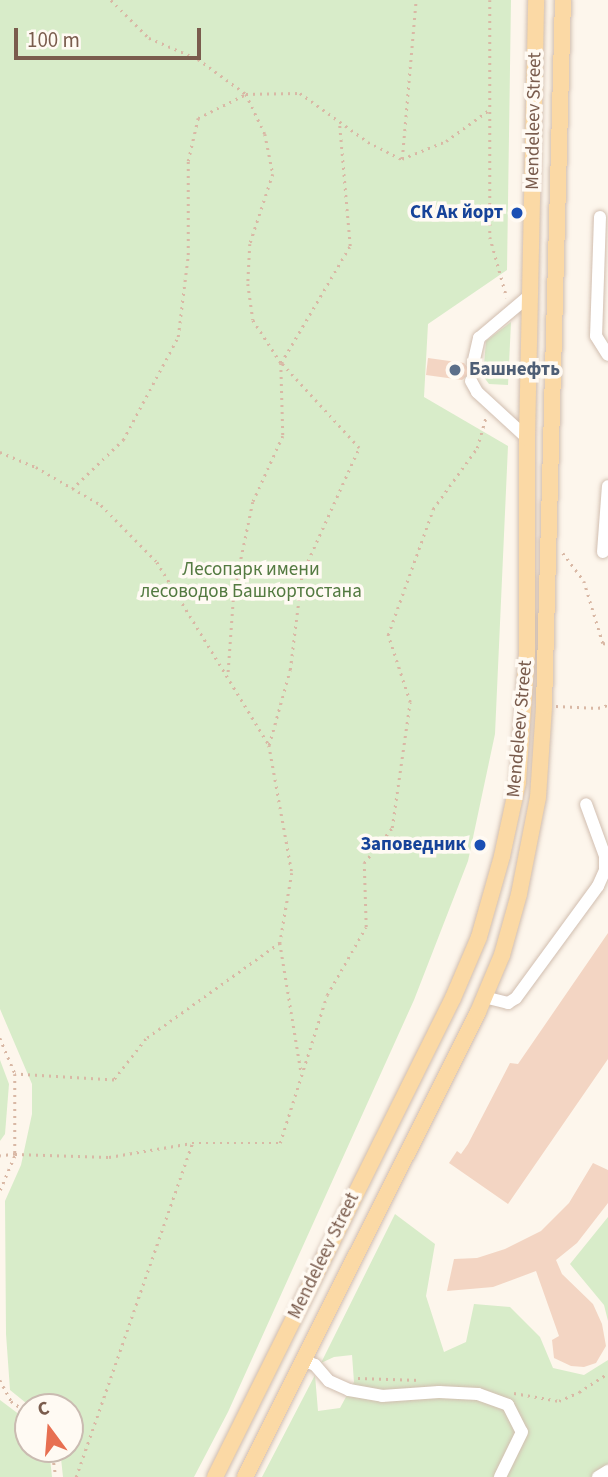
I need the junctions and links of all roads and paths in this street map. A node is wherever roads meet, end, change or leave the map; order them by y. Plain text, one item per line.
1 (111, 0) edge
2 (416, 0) edge
3 (490, 0) edge
4 (536, 0) edge
5 (563, 0) edge
6 (246, 94) junction
7 (489, 110) junction
8 (339, 121) junction
9 (402, 159) junction
10 (600, 217) dead end
11 (530, 295) junction
12 (510, 312) junction
13 (608, 355) edge
14 (281, 363) junction
15 (473, 364) dead end
16 (471, 381) dead end
17 (490, 400) junction
18 (527, 438) junction
19 (0, 452) edge
20 (608, 486) edge
21 (72, 489) junction
22 (603, 552) dead end
23 (559, 561) dead end
24 (608, 644) edge
25 (228, 676) junction
26 (608, 705) edge
27 (544, 706) junction
28 (269, 745) junction
29 (586, 804) dead end
30 (280, 943) junction
31 (484, 997) junction
32 (0, 1038) edge
33 (15, 1074) junction
34 (302, 1074) junction
35 (192, 1143) junction
36 (15, 1154) junction
37 (0, 1156) edge
38 (0, 1190) edge
39 (303, 1360) junction
40 (0, 1380) edge
41 (14, 1403) edge
42 (608, 1471) edge
43 (76, 1477) edge
44 (215, 1477) edge
45 (245, 1477) edge
46 (500, 1477) edge
47 (598, 1477) edge

1 - 6 path
2 - 9 path
3 - 7 path
4 - 11 main road, Mendeleev Street
5 - 27 main road, Mendeleev Street
6 - 8 path
6 - 14 path
6 - 21 path
7 - 9 path
7 - 12 path
8 - 9 path
8 - 14 path
10 - 13 street
11 - 12 street
11 - 18 main road, Mendeleev Street
12 - 15 street
14 - 25 path
14 - 28 path
16 - 17 street
17 - 18 street
17 - 34 path
18 - 44 main road, Mendeleev Street
19 - 21 path
20 - 22 street
21 - 25 path
23 - 24 path
25 - 28 path
26 - 27 path
27 - 31 main road, Mendeleev Street
28 - 30 path
29 - 31 street
30 - 33 path
30 - 34 path
31 - 39 main road, Mendeleev Street
32 - 33 path
33 - 36 path
34 - 35 path
35 - 36 path
35 - 43 path
36 - 37 path
36 - 38 path
39 - 45 main road, Mendeleev Street
39 - 46 street
40 - 41 path
42 - 47 street

